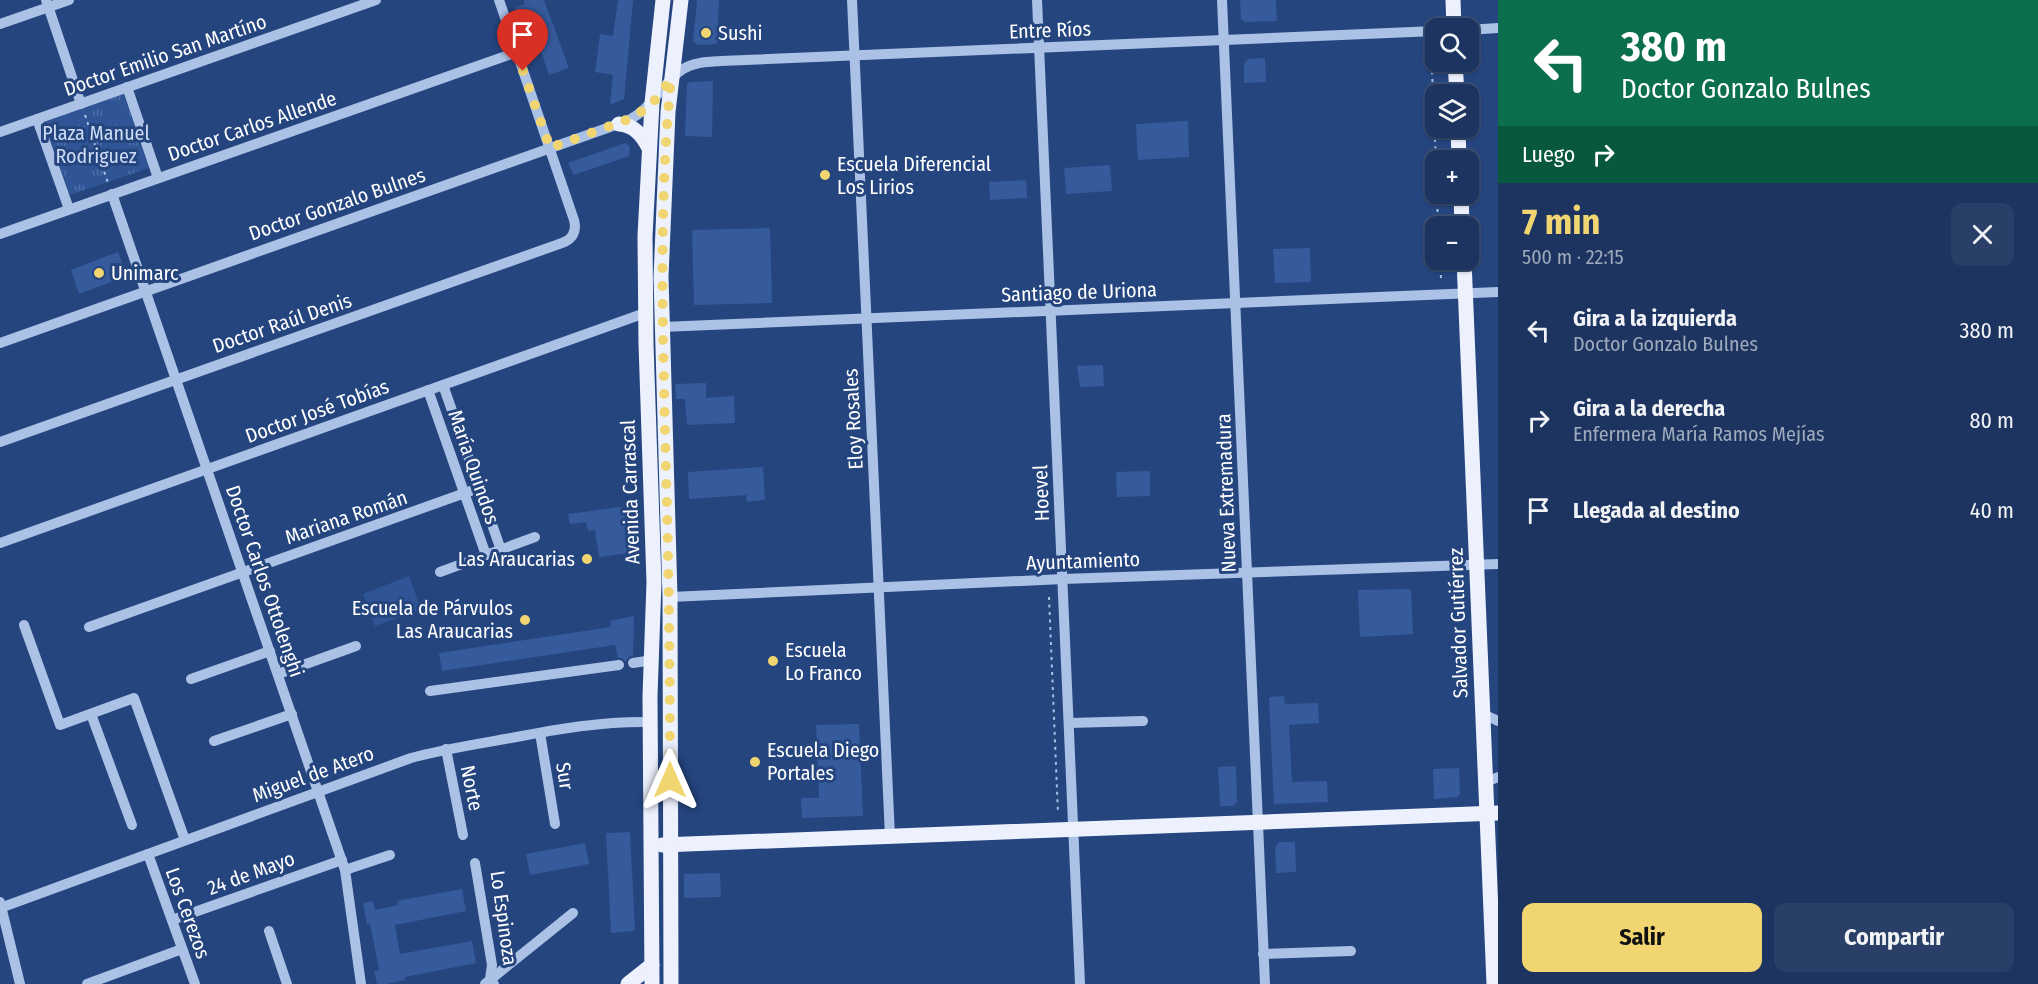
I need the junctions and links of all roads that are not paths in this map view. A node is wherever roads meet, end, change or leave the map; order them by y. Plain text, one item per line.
1 (69, 0) edge
2 (376, 0) edge
3 (499, 0) edge
4 (663, 0) edge
5 (681, 0) edge
6 (852, 0) edge
7 (1037, 0) edge
8 (1222, 0) edge
9 (1453, 0) edge
10 (47, 4) edge
11 (1454, 18) edge
12 (0, 24) edge
13 (1498, 28) edge
14 (1479, 29) edge
15 (1425, 31) edge
16 (1224, 40) junction
17 (1040, 49) junction
18 (517, 52) junction
19 (855, 56) junction
20 (671, 79) junction
21 (127, 87) junction
22 (81, 104) junction
23 (652, 104) junction
24 (37, 119) junction
25 (619, 124) junction
26 (0, 132) edge
27 (550, 148) junction
28 (649, 148) junction
29 (158, 178) junction
30 (112, 194) junction
31 (69, 209) junction
32 (0, 234) edge
33 (1464, 270) edge
34 (146, 291) junction
35 (1498, 292) edge
36 (1465, 293) junction
37 (1235, 303) junction
38 (1051, 311) junction
39 (645, 313) junction
40 (867, 319) junction
41 (662, 327) junction
42 (0, 343) edge
43 (176, 380) junction
44 (443, 385) junction
45 (428, 390) junction
46 (0, 442) edge
47 (207, 469) junction
48 (480, 488) junction
49 (465, 494) junction
50 (535, 537) dead end
51 (0, 543) edge
52 (501, 549) junction
53 (486, 555) junction
54 (1498, 564) edge
55 (1477, 565) junction
56 (243, 572) junction
57 (440, 572) dead end
58 (1247, 573) junction
59 (1062, 579) junction
60 (879, 587) junction
61 (670, 597) junction
62 (24, 625) dead end
63 (89, 627) dead end
64 (356, 646) dead end
65 (270, 651) junction
66 (653, 660) junction
67 (633, 663) dead end
68 (619, 665) dead end
69 (278, 674) junction
70 (191, 680) dead end
71 (430, 691) dead end
72 (91, 714) junction
73 (292, 714) junction
74 (1483, 714) junction
75 (1143, 721) dead end
76 (1498, 721) edge
77 (650, 722) junction
78 (1069, 723) junction
79 (540, 733) junction
80 (214, 741) dead end
81 (446, 749) junction
82 (1492, 780) edge
83 (318, 791) junction
84 (1493, 813) edge
85 (1258, 822) junction
86 (555, 824) dead end
87 (132, 825) dead end
88 (1073, 829) junction
89 (463, 835) dead end
90 (890, 837) junction
91 (185, 840) junction
92 (669, 845) junction
93 (650, 846) junction
94 (148, 854) junction
95 (390, 855) dead end
96 (475, 863) dead end
97 (343, 865) junction
98 (1, 905) edge
99 (573, 913) dead end
100 (172, 920) junction
101 (269, 931) dead end
102 (182, 949) junction
103 (1351, 951) dead end
104 (1263, 954) junction
105 (652, 965) junction
106 (490, 982) edge
107 (20, 984) edge
108 (87, 984) edge
109 (195, 984) edge
110 (287, 984) edge
111 (361, 984) edge
112 (628, 984) edge
113 (652, 984) edge
114 (671, 984) edge
115 (1080, 984) edge
116 (1264, 984) edge
117 (1494, 984) edge

1 - 10 street
2 - 21 street, Doctor Emilio San Martíno
3 - 18 street
4 - 23 main road, Avenida Carrascal
5 - 20 main road, Avenida Carrascal
6 - 19 street, Eloy Rosales
7 - 17 street, Hoevel
8 - 16 street, Nueva Extremadura
9 - 11 main road
10 - 12 street
10 - 22 street
13 - 14 street
15 - 16 street, Entre Ríos
16 - 17 street, Entre Ríos
16 - 37 street, Nueva Extremadura
17 - 19 street, Entre Ríos
17 - 38 street, Hoevel
18 - 27 street
18 - 29 street, Doctor Carlos Allende
19 - 20 street, Entre Ríos
19 - 40 street, Eloy Rosales
20 - 23 street, Doctor Gonzalo Bulnes
20 - 41 main road, Avenida Carrascal
21 - 22 street, Doctor Emilio San Martíno
21 - 29 street
22 - 24 street, Doctor Emilio San Martíno
23 - 25 street, Doctor Gonzalo Bulnes
23 - 28 main road, Avenida Carrascal
24 - 26 street, Doctor Emilio San Martíno
24 - 31 street
25 - 27 street, Doctor Gonzalo Bulnes
25 - 28 main road
27 - 34 street, Doctor Gonzalo Bulnes
27 - 43 street, Doctor Raúl Denis
28 - 39 main road, Avenida Carrascal
29 - 30 street, Doctor Carlos Allende
30 - 31 street, Doctor Carlos Allende
30 - 34 street, Doctor Carlos Ottolenghi
31 - 32 street, Doctor Carlos Allende
33 - 36 main road, Salvador Gutiérrez
34 - 42 street, Doctor Gonzalo Bulnes
34 - 43 street, Doctor Carlos Ottolenghi
35 - 36 street, Santiago de Uriona
36 - 37 street, Santiago de Uriona
36 - 55 main road, Salvador Gutiérrez
37 - 38 street, Santiago de Uriona
37 - 58 street, Nueva Extremadura
38 - 40 street, Santiago de Uriona
38 - 59 street, Hoevel
39 - 44 street, Doctor José Tobías
39 - 66 main road, Avenida Carrascal
40 - 41 street, Santiago de Uriona
40 - 60 street, Eloy Rosales
41 - 61 main road, Avenida Carrascal
43 - 46 street, Doctor Raúl Denis
43 - 47 street, Doctor Carlos Ottolenghi
44 - 45 street, Doctor José Tobías
44 - 48 street, María Quindos
45 - 47 street, Doctor José Tobías
45 - 49 street, María Quindos
47 - 51 street, Doctor José Tobías
47 - 56 street, Doctor Carlos Ottolenghi
48 - 49 street, Mariana Román
48 - 52 street, María Quindos
49 - 53 street, María Quindos
49 - 56 street, Mariana Román
50 - 52 street, María Quindos
52 - 53 street, María Quindos
53 - 57 street, María Quindos
54 - 55 street, Ayuntamiento
55 - 58 street, Ayuntamiento
55 - 74 main road, Salvador Gutiérrez
56 - 63 street, Mariana Román
56 - 65 street, Doctor Carlos Ottolenghi
58 - 59 street, Ayuntamiento
58 - 85 street, Nueva Extremadura
59 - 60 street, Ayuntamiento
59 - 78 street, Hoevel
60 - 61 street, Ayuntamiento
60 - 90 street, Eloy Rosales
61 - 92 main road, Avenida Carrascal
62 - 72 street
64 - 69 street
65 - 69 street, Doctor Carlos Ottolenghi
65 - 70 street
66 - 67 street
66 - 77 main road, Avenida Carrascal
68 - 71 street
69 - 73 street, Doctor Carlos Ottolenghi
72 - 87 street
72 - 91 street
73 - 80 street
73 - 83 street, Doctor Carlos Ottolenghi
74 - 76 street
74 - 82 main road, Salvador Gutiérrez
75 - 78 street
77 - 79 street, Miguel de Atero
77 - 93 main road, Avenida Carrascal
78 - 88 street, Hoevel
79 - 81 street, Miguel de Atero
79 - 86 street, Sur
81 - 83 street, Miguel de Atero
81 - 89 street, Norte
82 - 84 main road, Salvador Gutiérrez
83 - 91 street, Miguel de Atero
83 - 97 street, Doctor Carlos Ottolenghi
84 - 85 main road
84 - 117 main road, Salvador Gutiérrez
85 - 88 main road
85 - 104 street, Nueva Extremadura
88 - 90 main road
88 - 115 street, Hoevel
90 - 92 main road
91 - 94 street, Miguel de Atero
92 - 93 main road
92 - 114 main road, Avenida Carrascal
93 - 105 main road, Avenida Carrascal
94 - 98 street, Miguel de Atero
94 - 100 street, Los Cerezos
95 - 97 street, 24 de Mayo
96 - 106 street, Lo Espinoza
97 - 100 street, 24 de Mayo
97 - 111 street, Doctor Carlos Ottolenghi
98 - 107 street
99 - 106 street, Lo Espinoza
100 - 102 street, Los Cerezos
101 - 110 street
102 - 108 street
102 - 109 street, Los Cerezos
103 - 104 street
104 - 116 street, Nueva Extremadura
105 - 112 main road
105 - 113 main road, Avenida Carrascal

